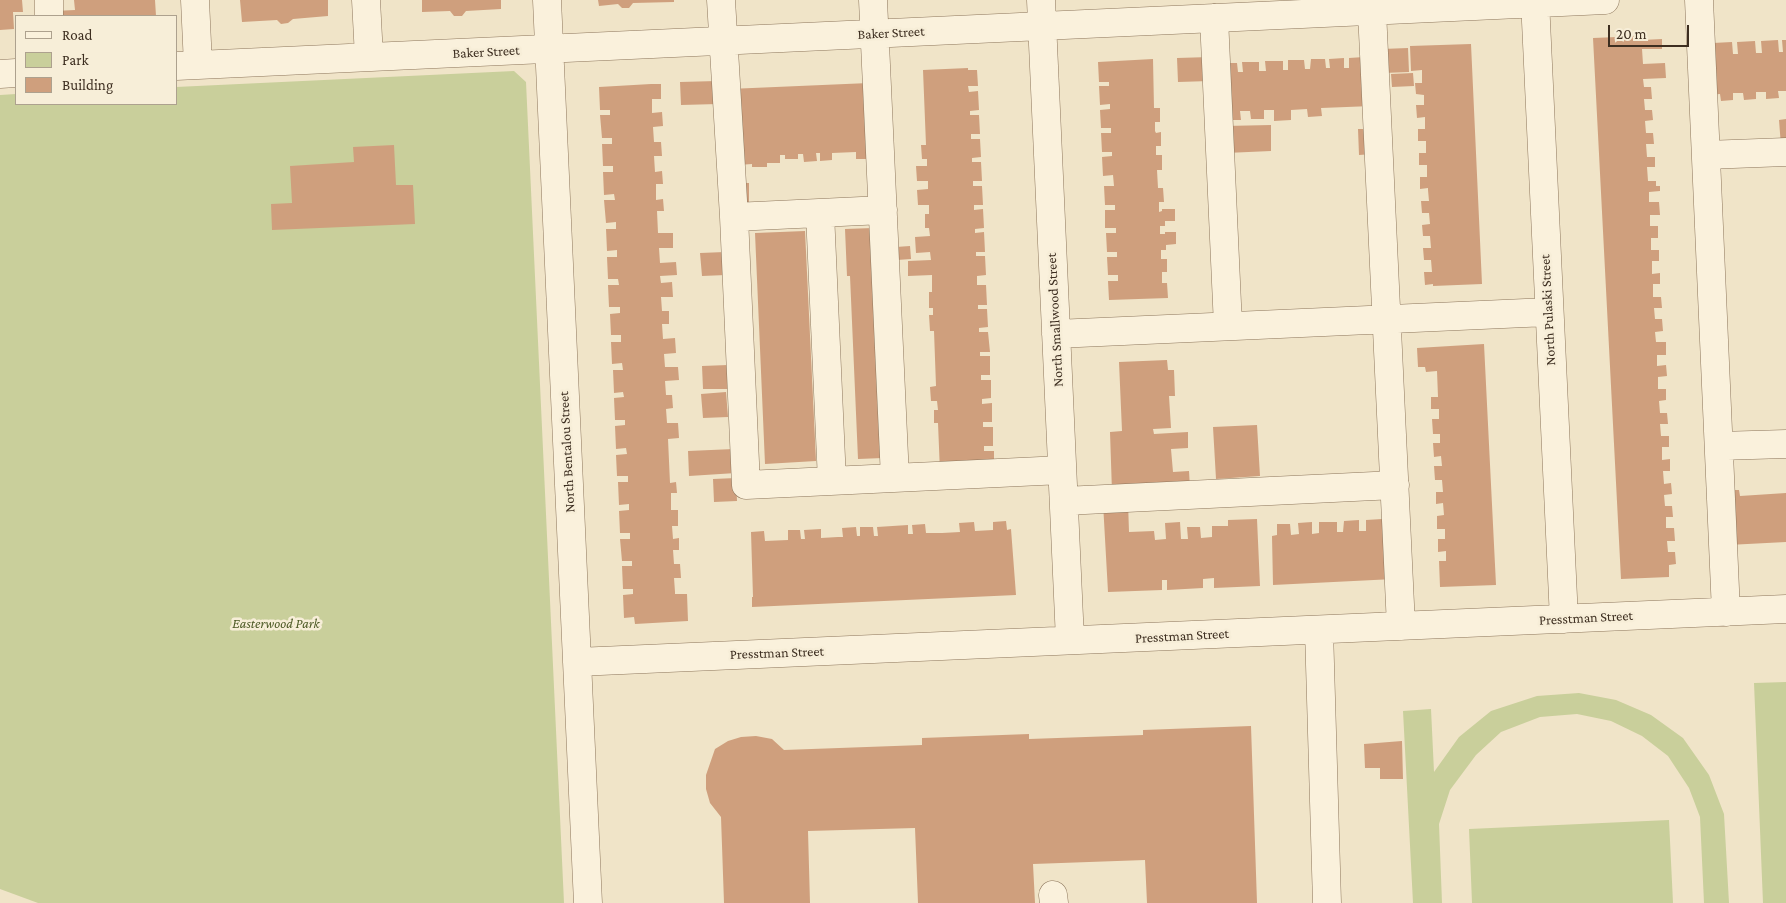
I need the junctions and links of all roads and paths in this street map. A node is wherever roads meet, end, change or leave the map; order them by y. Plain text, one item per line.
1 (49, 0) edge
2 (195, 0) edge
3 (366, 0) edge
4 (547, 0) edge
5 (721, 0) edge
6 (873, 0) edge
7 (1605, 0) edge
8 (1699, 0) edge
9 (1535, 2) edge
10 (1377, 7) edge
11 (1208, 12) edge
12 (1041, 13) edge
13 (50, 15) edge
14 (875, 34) junction
15 (723, 41) junction
16 (549, 48) junction
17 (369, 57) junction
18 (187, 65) edge
19 (15, 73) edge
20 (0, 74) edge
21 (1786, 152) edge
22 (1706, 155) junction
23 (883, 210) junction
24 (820, 213) junction
25 (734, 217) junction
26 (1548, 312) junction
27 (1387, 319) junction
28 (1228, 326) junction
29 (1056, 334) junction
30 (1786, 444) edge
31 (1719, 446) junction
32 (1062, 470) junction
33 (895, 478) junction
34 (832, 481) junction
35 (1394, 485) junction
36 (1064, 501) junction
37 (1786, 609) edge
38 (1726, 612) junction
39 (1564, 619) junction
40 (1401, 626) junction
41 (1319, 630) junction
42 (1070, 640) junction
43 (577, 662) junction
44 (588, 903) edge
45 (1327, 903) edge

1 - 13 street
2 - 18 street
3 - 17 street
4 - 16 street, North Bentalou Street
5 - 15 street
6 - 14 street
7 - 9 street, Baker Street
8 - 22 street
9 - 10 street, Baker Street
9 - 26 street, North Pulaski Street
10 - 11 street, Baker Street
10 - 27 street
11 - 12 street, Baker Street
11 - 28 street
12 - 14 street, Baker Street
12 - 29 street, North Smallwood Street
14 - 15 street, Baker Street
14 - 23 street
15 - 16 street, Baker Street
15 - 25 street
16 - 17 street, Baker Street
16 - 43 street, North Bentalou Street
17 - 18 street, Baker Street
19 - 20 street
21 - 22 street
22 - 31 street
23 - 24 street
23 - 33 street
24 - 25 street
24 - 34 street
25 - 34 street
26 - 27 street
26 - 39 street, North Pulaski Street
27 - 28 street
27 - 35 street
28 - 29 street
29 - 32 street, North Smallwood Street
30 - 31 street
31 - 38 street
32 - 33 street
32 - 36 street, North Smallwood Street
33 - 34 street
35 - 36 street
35 - 40 street
36 - 42 street, North Smallwood Street
37 - 38 street, Presstman Street
38 - 39 street, Presstman Street
39 - 40 street, Presstman Street
40 - 41 street, Presstman Street
41 - 42 street, Presstman Street
41 - 45 street
42 - 43 street, Presstman Street
43 - 44 street, North Bentalou Street

